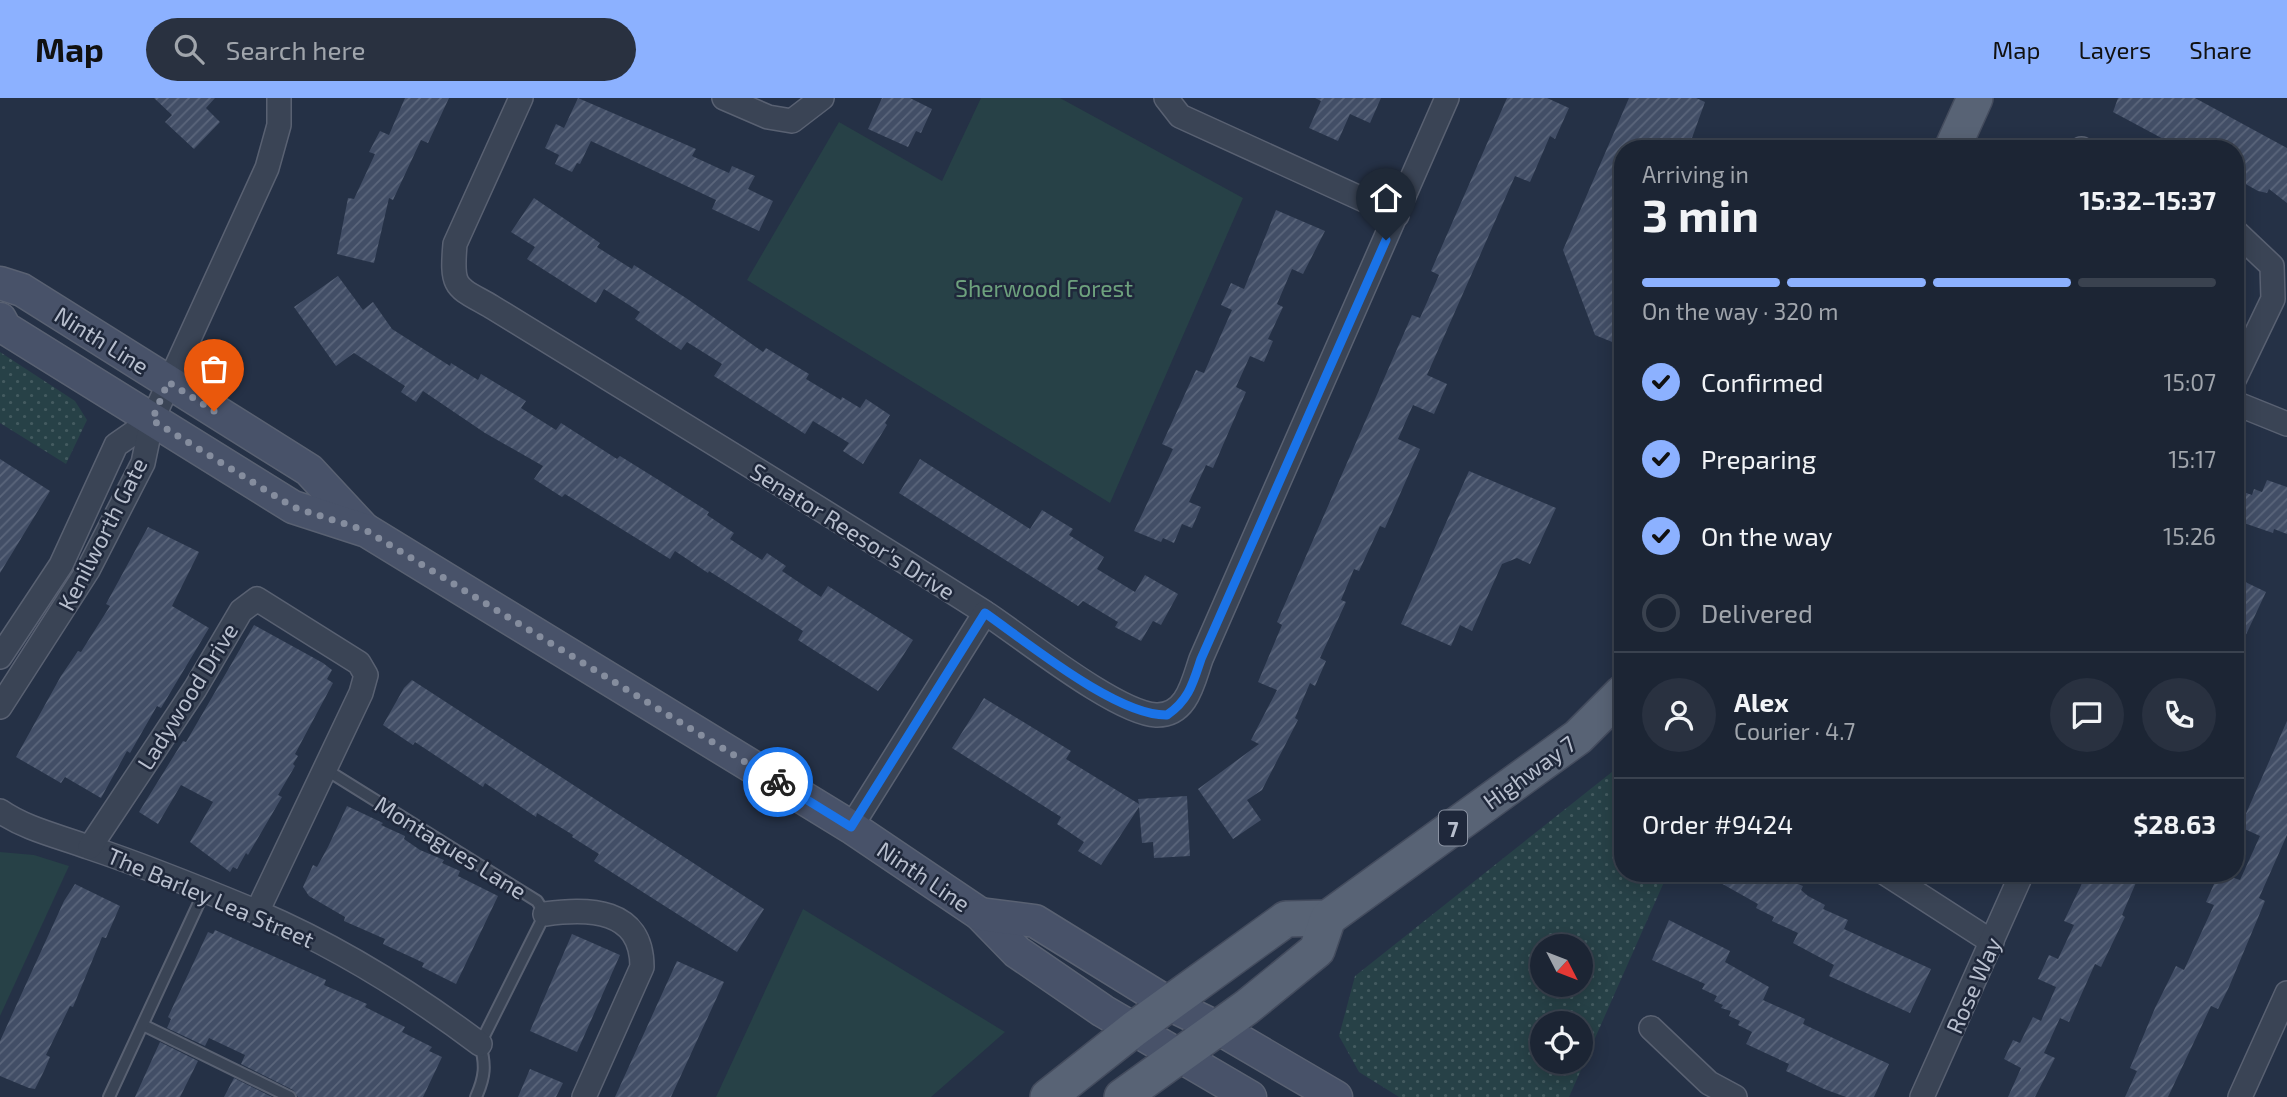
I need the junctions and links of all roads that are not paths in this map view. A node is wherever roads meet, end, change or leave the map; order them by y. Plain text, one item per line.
1 (279, 98) edge
2 (520, 98) edge
3 (724, 98) edge
4 (822, 98) edge
5 (1166, 98) edge
6 (1447, 98) edge
7 (1975, 98) edge
8 (1956, 140) edge
9 (1397, 215) junction
10 (2244, 239) edge
11 (0, 283) edge
12 (0, 319) edge
13 (2244, 359) edge
14 (168, 382) junction
15 (2244, 407) edge
16 (152, 420) junction
17 (2287, 424) edge
18 (367, 531) junction
19 (985, 613) junction
20 (0, 657) edge
21 (1614, 700) edge
22 (0, 707) edge
23 (324, 768) junction
24 (0, 811) edge
25 (851, 827) junction
26 (0, 832) edge
27 (41, 832) junction
28 (90, 847) junction
29 (1899, 882) edge
30 (2018, 882) edge
31 (204, 892) junction
32 (257, 912) junction
33 (545, 914) junction
34 (980, 914) junction
35 (1328, 918) junction
36 (1992, 943) junction
37 (2287, 993) edge
38 (1171, 1005) junction
39 (143, 1025) junction
40 (1218, 1028) junction
41 (1651, 1028) dead end
42 (1134, 1029) junction
43 (480, 1044) junction
44 (1182, 1056) junction
45 (109, 1097) edge
46 (290, 1097) edge
47 (476, 1097) edge
48 (584, 1097) edge
49 (1048, 1097) edge
50 (1122, 1097) edge
51 (1250, 1097) edge
52 (1336, 1097) edge
53 (1735, 1097) edge
54 (1922, 1097) edge
55 (2240, 1097) edge

1 - 14 street
2 - 19 street, Senator Reesor's Drive
3 - 4 street
5 - 9 street
6 - 9 street, Senator Reesor's Drive
7 - 8 main road
9 - 19 street, Senator Reesor's Drive
10 - 13 street
11 - 14 main road, Ninth Line
12 - 16 main road, Ninth Line
14 - 16 street
14 - 18 main road, Ninth Line
15 - 17 street
16 - 18 main road, Ninth Line
16 - 20 street, Kenilworth Gate
16 - 22 street, Kenilworth Gate
18 - 25 main road, Ninth Line
19 - 25 street
21 - 35 main road, Highway 7 / 7
23 - 28 street, Ladywood Drive
23 - 32 street, Ladywood Drive
23 - 33 lane, Montagues Lane
24 - 27 street, The Barley Lea Street
25 - 34 main road, Ninth Line
26 - 27 street, The Barley Lea Street
27 - 28 street, The Barley Lea Street
28 - 31 street, The Barley Lea Street
29 - 36 street
30 - 36 street, Rose Way
31 - 32 street, The Barley Lea Street
31 - 39 lane
32 - 43 street, The Barley Lea Street
33 - 43 lane, Montagues Lane
33 - 48 street
34 - 38 main road, Ninth Line
34 - 42 main road, Ninth Line
35 - 38 main road
35 - 40 main road
36 - 54 street, Rose Way
37 - 55 street
38 - 40 main road, Ninth Line
38 - 42 main road
39 - 45 lane
39 - 46 lane
40 - 44 main road
40 - 52 main road, Ninth Line
41 - 53 street
42 - 44 main road, Ninth Line
42 - 49 main road
43 - 47 lane
44 - 50 main road
44 - 51 main road, Ninth Line

